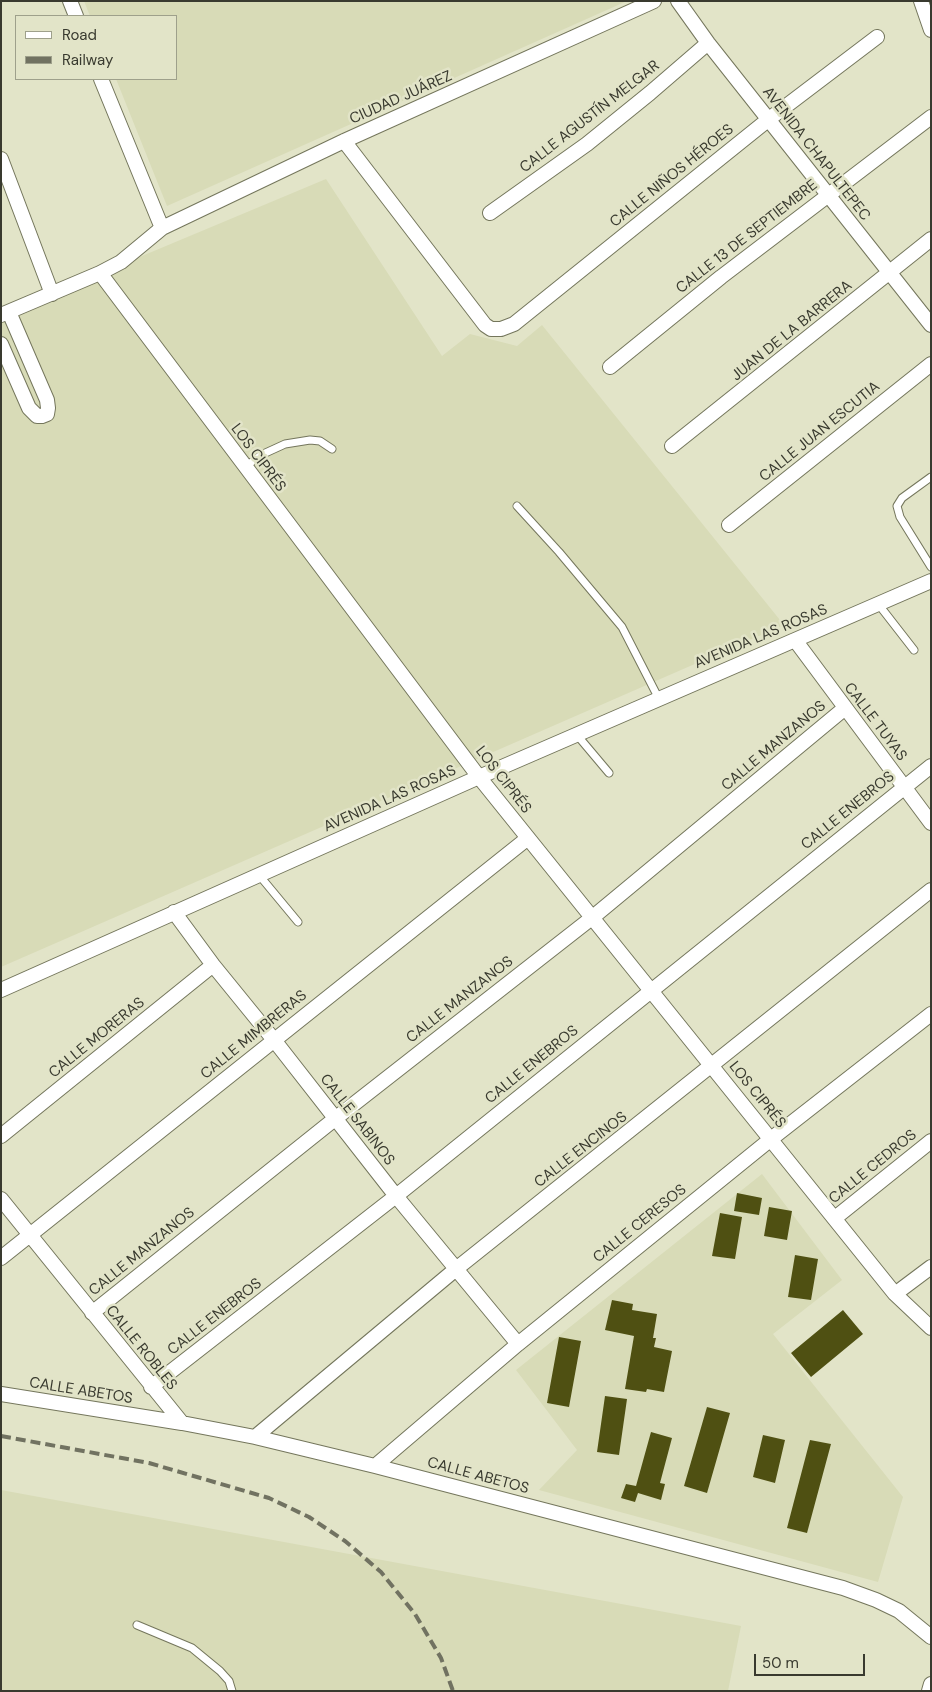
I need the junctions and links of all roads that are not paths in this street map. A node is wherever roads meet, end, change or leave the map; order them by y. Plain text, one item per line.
1 (70, 1) edge
2 (654, 1) edge
3 (678, 1) edge
4 (921, 1) edge
5 (630, 6) edge
6 (76, 15) edge
7 (931, 30) edge
8 (877, 38) dead end
9 (708, 43) junction
10 (101, 80) edge
11 (931, 118) edge
12 (769, 119) junction
13 (344, 141) junction
14 (1, 158) edge
15 (828, 194) junction
16 (490, 213) dead end
17 (162, 228) junction
18 (931, 239) edge
19 (100, 273) junction
20 (889, 274) junction
21 (52, 294) junction
22 (5, 313) edge
23 (931, 325) edge
24 (1, 344) edge
25 (931, 364) edge
26 (610, 367) dead end
27 (672, 446) dead end
28 (332, 449) dead end
29 (245, 467) junction
30 (931, 477) edge
31 (517, 506) dead end
32 (729, 525) dead end
33 (931, 567) edge
34 (931, 581) edge
35 (879, 605) junction
36 (794, 640) junction
37 (914, 650) dead end
38 (659, 699) junction
39 (845, 708) junction
40 (577, 735) junction
41 (931, 766) edge
42 (609, 773) dead end
43 (479, 777) junction
44 (903, 787) junction
45 (931, 823) edge
46 (528, 838) junction
47 (259, 874) junction
48 (931, 890) edge
49 (174, 912) junction
50 (593, 917) junction
51 (298, 922) dead end
52 (213, 965) junction
53 (1, 990) edge
54 (651, 991) junction
55 (931, 1014) edge
56 (274, 1040) junction
57 (713, 1066) junction
58 (336, 1118) junction
59 (1, 1136) edge
60 (771, 1139) junction
61 (931, 1141) edge
62 (396, 1196) junction
63 (1, 1200) edge
64 (835, 1218) junction
65 (30, 1235) junction
66 (1, 1258) edge
67 (931, 1267) edge
68 (456, 1269) junction
69 (896, 1294) junction
70 (92, 1313) junction
71 (931, 1328) edge
72 (518, 1344) junction
73 (151, 1387) junction
74 (1, 1394) edge
75 (182, 1423) junction
76 (255, 1437) junction
77 (375, 1466) junction
78 (137, 1626) dead end
79 (931, 1637) edge
80 (232, 1691) edge

1 - 6 street
2 - 5 street, CIUDAD JUÁREZ
3 - 9 street, AVENIDA CHAPULTEPEC
4 - 7 street
5 - 13 street, CIUDAD JUÁREZ
8 - 12 street, CALLE NIÑOS HÉROES
9 - 12 street, AVENIDA CHAPULTEPEC
9 - 16 street, CALLE AGUSTÍN MELGAR
10 - 17 street
11 - 15 street, CALLE 13 DE SEPTIEMBRE
12 - 13 street, CALLE NIÑOS HÉROES
12 - 15 street, AVENIDA CHAPULTEPEC
13 - 17 street, CIUDAD JUÁREZ
14 - 21 street
15 - 20 street, AVENIDA CHAPULTEPEC
15 - 26 street, CALLE 13 DE SEPTIEMBRE
17 - 19 street, CIUDAD JUÁREZ
18 - 20 street, JUAN DE LA BARRERA
19 - 21 street, CIUDAD JUÁREZ
19 - 29 street, LOS CIPRÉS
20 - 23 street, AVENIDA CHAPULTEPEC
20 - 27 street, JUAN DE LA BARRERA
21 - 22 street, CIUDAD JUÁREZ
22 - 24 street
25 - 32 street, CALLE JUAN ESCUTIA
28 - 29 lane
29 - 43 street, LOS CIPRÉS
30 - 33 lane
31 - 38 lane
34 - 35 street, AVENIDA LAS ROSAS
35 - 36 street, AVENIDA LAS ROSAS
35 - 37 lane
36 - 38 street, AVENIDA LAS ROSAS
36 - 39 street, CALLE TUYAS
38 - 40 street, AVENIDA LAS ROSAS
39 - 44 street, CALLE TUYAS
39 - 50 street, CALLE MANZANOS
40 - 42 lane
40 - 43 street, AVENIDA LAS ROSAS
41 - 44 street, CALLE ENEBROS
43 - 46 street, LOS CIPRÉS
43 - 47 street, AVENIDA LAS ROSAS
44 - 45 street, CALLE TUYAS
44 - 54 street, CALLE ENEBROS
46 - 50 street, LOS CIPRÉS
46 - 56 street, CALLE MIMBRERAS
47 - 49 street, AVENIDA LAS ROSAS
47 - 51 lane
48 - 57 street, CALLE ENCINOS
49 - 52 street, CALLE SABINOS
49 - 53 street, AVENIDA LAS ROSAS
50 - 54 street, LOS CIPRÉS
50 - 58 street, CALLE MANZANOS
52 - 56 street, CALLE SABINOS
52 - 59 street, CALLE MORERAS
54 - 57 street, LOS CIPRÉS
54 - 62 street, CALLE ENEBROS
55 - 60 street, CALLE CERESOS
56 - 58 street, CALLE SABINOS
56 - 65 street, CALLE MIMBRERAS
57 - 60 street, LOS CIPRÉS
57 - 68 street, CALLE ENCINOS
58 - 62 street, CALLE SABINOS
58 - 70 street, CALLE MANZANOS
60 - 64 street, LOS CIPRÉS
60 - 72 street, CALLE CERESOS
61 - 64 street, CALLE CEDROS
62 - 68 street, CALLE SABINOS
62 - 73 street, CALLE ENEBROS
63 - 65 street, CALLE ROBLES
64 - 69 street, LOS CIPRÉS
65 - 66 street, CALLE MIMBRERAS
65 - 70 street, CALLE ROBLES
67 - 69 street
68 - 72 street, CALLE SABINOS
68 - 76 street, CALLE ENCINOS
69 - 71 street, LOS CIPRÉS
70 - 73 street, CALLE ROBLES
72 - 77 street, CALLE CERESOS
73 - 75 street, CALLE ROBLES
74 - 75 street, CALLE ABETOS
75 - 76 street, CALLE ABETOS
76 - 77 street, CALLE ABETOS
77 - 79 street, CALLE ABETOS
78 - 80 lane

